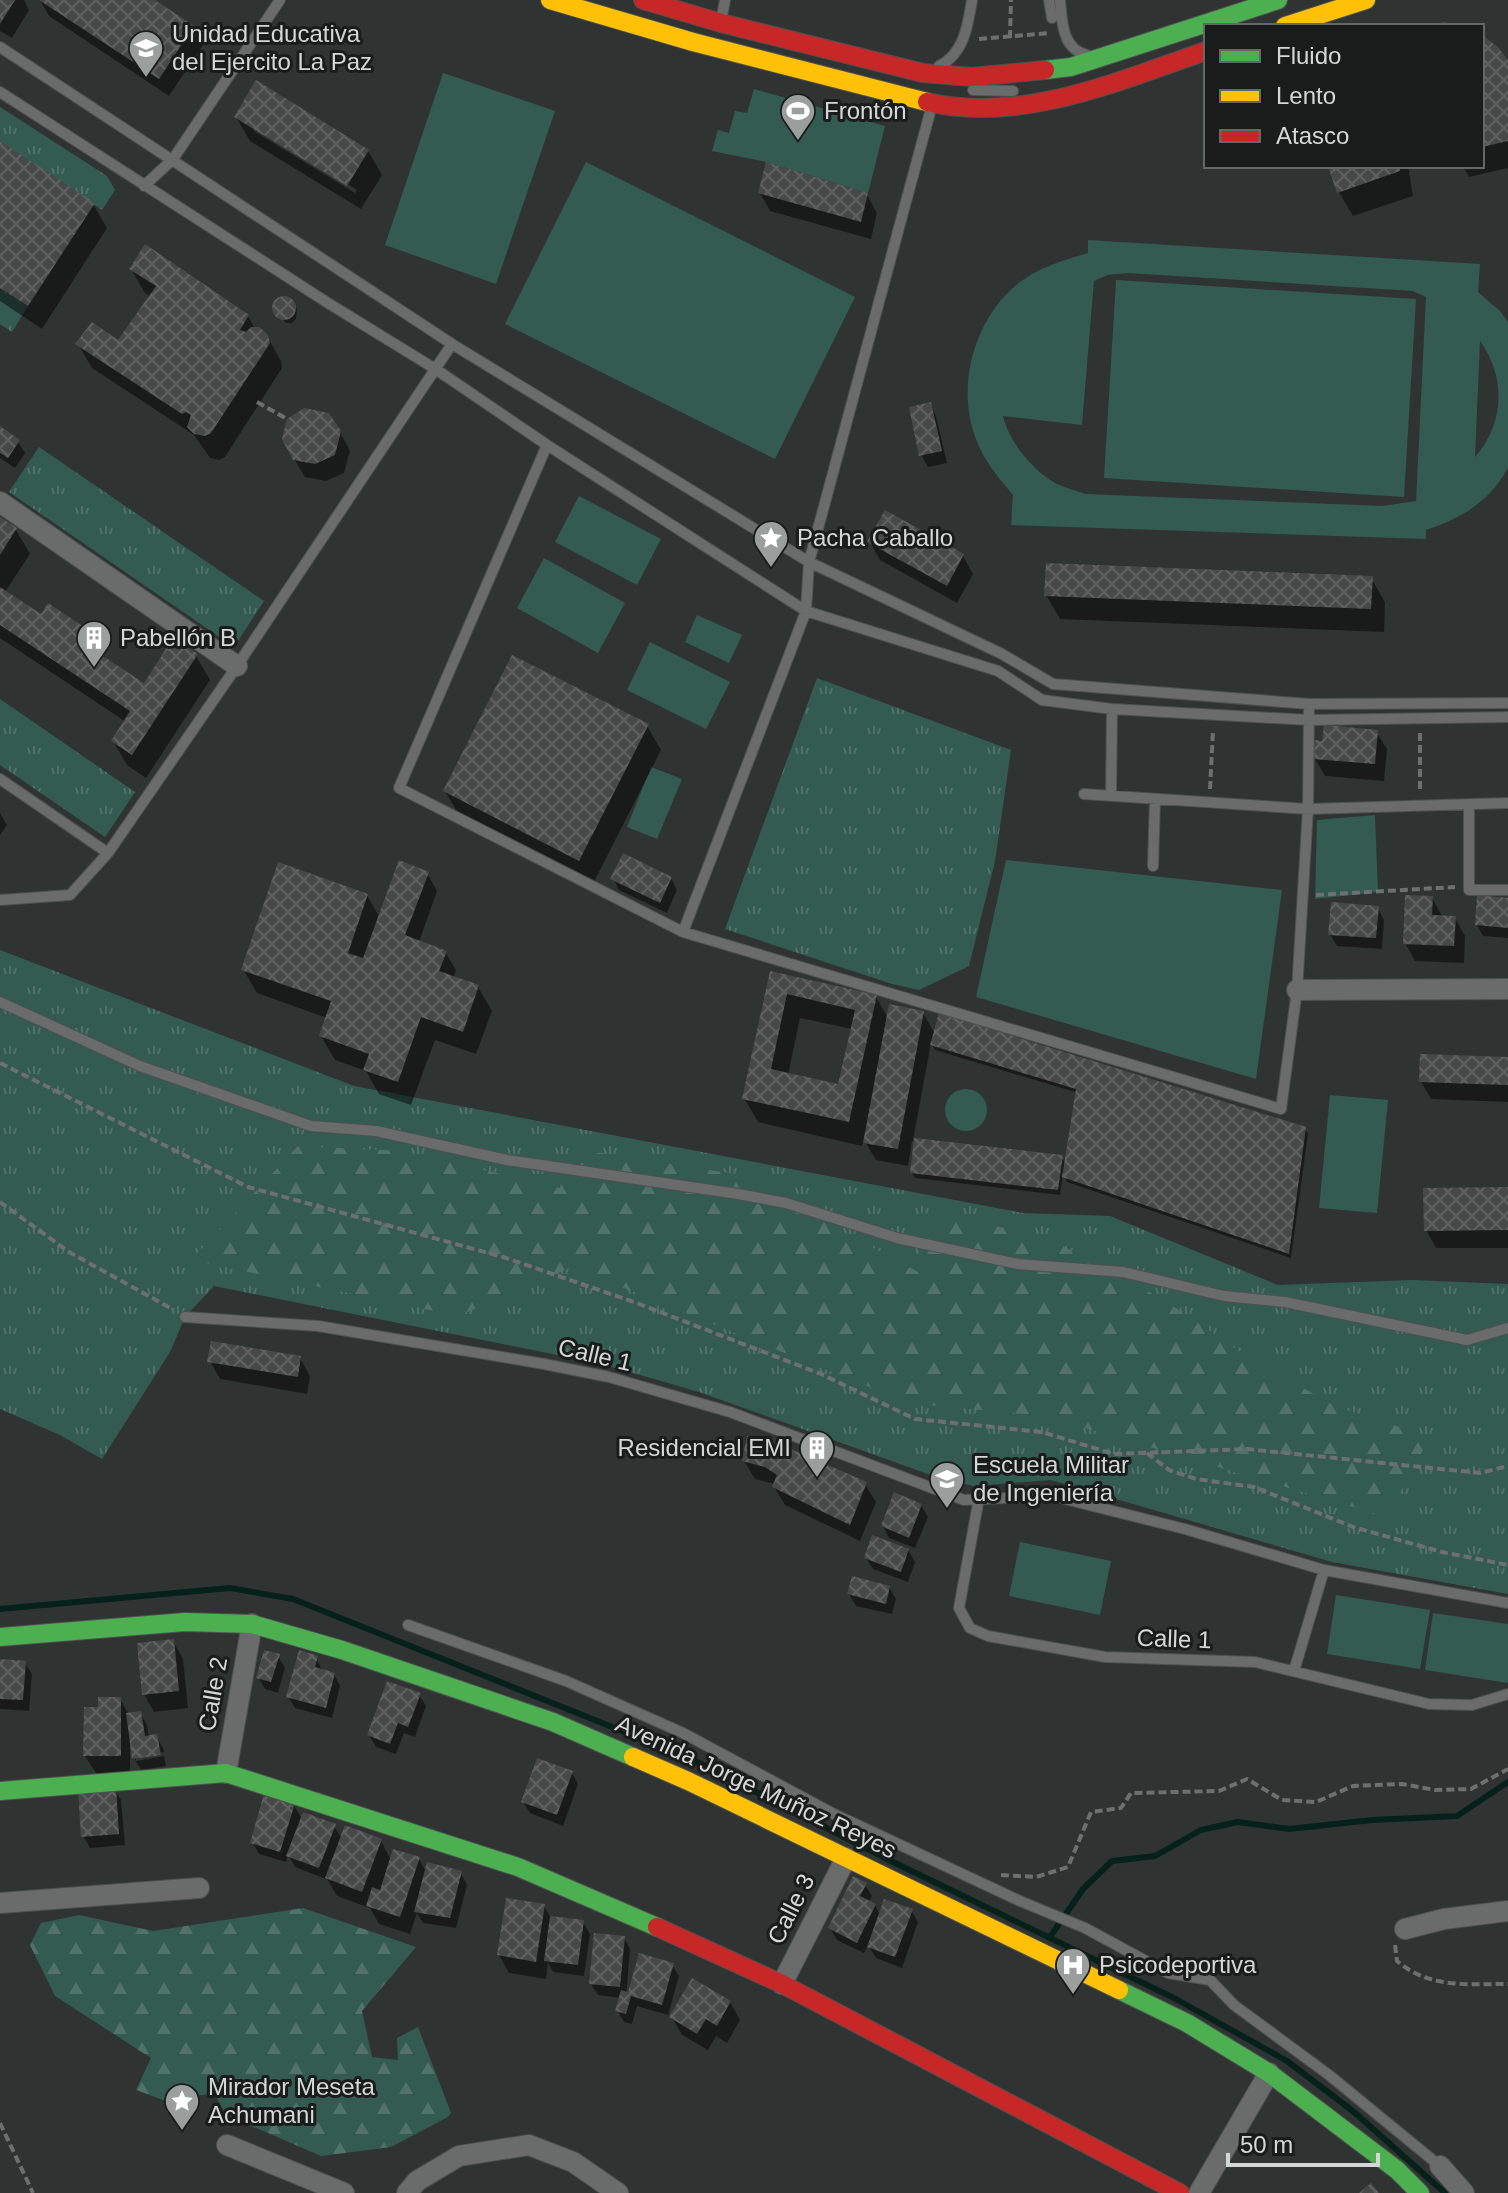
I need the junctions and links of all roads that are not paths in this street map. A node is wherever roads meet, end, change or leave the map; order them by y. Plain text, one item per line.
1 (280, 0) edge
2 (550, 0) edge
3 (643, 0) edge
4 (725, 0) edge
5 (972, 0) edge
6 (1049, 0) edge
7 (1060, 0) edge
8 (1278, 0) edge
9 (1366, 0) edge
10 (1052, 18) dead end
11 (721, 23) junction
12 (1291, 24) edge
13 (0, 47) edge
14 (716, 48) junction
15 (1204, 52) edge
16 (1105, 56) junction
17 (790, 66) junction
18 (851, 70) dead end
19 (923, 73) junction
20 (963, 90) dead end
21 (1025, 90) dead end
22 (0, 92) edge
23 (932, 103) junction
24 (173, 159) junction
25 (144, 186) junction
26 (452, 344) junction
27 (437, 370) junction
28 (547, 445) junction
29 (0, 502) edge
30 (809, 562) junction
31 (806, 611) junction
32 (237, 666) junction
33 (1508, 703) edge
34 (1309, 704) junction
35 (1112, 709) junction
36 (1508, 717) edge
37 (1309, 720) junction
38 (0, 779) edge
39 (1084, 794) dead end
40 (1111, 796) junction
41 (1155, 799) junction
42 (1508, 803) edge
43 (1469, 805) junction
44 (1308, 809) junction
45 (108, 853) junction
46 (1153, 866) dead end
47 (1508, 890) edge
48 (0, 900) edge
49 (683, 932) junction
50 (1508, 989) edge
51 (1297, 990) junction
52 (0, 1002) edge
53 (185, 1317) road end
54 (1508, 1328) edge
55 (979, 1498) junction
56 (1324, 1570) junction
57 (1508, 1603) edge
58 (252, 1624) junction
59 (408, 1625) dead end
60 (0, 1637) edge
61 (1294, 1671) junction
62 (1508, 1694) edge
63 (226, 1773) junction
64 (0, 1791) edge
65 (846, 1858) junction
66 (199, 1888) dead end
67 (0, 1903) edge
68 (1508, 1911) edge
69 (1405, 1929) road end
70 (782, 1984) junction
71 (1269, 2073) junction
72 (227, 2145) dead end
73 (1440, 2166) joint
74 (344, 2193) edge
75 (407, 2193) edge
76 (618, 2193) edge
77 (1180, 2193) edge
78 (1199, 2193) edge
79 (1420, 2193) edge
80 (1464, 2193) edge

1 - 24 lane
2 - 14 street
3 - 11 street
4 - 11 lane
5 - 19 lane
6 - 10 lane
7 - 16 lane
8 - 16 street
9 - 12 street
11 - 14 street
11 - 19 street
13 - 24 lane
14 - 17 street
15 - 23 street
16 - 19 street
17 - 18 lane
17 - 23 street
20 - 21 lane
22 - 25 lane
23 - 30 lane
24 - 25 lane
24 - 26 lane
25 - 27 lane
26 - 27 lane
26 - 30 lane
27 - 28 lane
27 - 32 lane
28 - 31 lane
28 - 49 lane
29 - 32 street
30 - 31 lane
30 - 34 lane
31 - 35 lane
31 - 49 lane
32 - 45 lane
33 - 34 lane
34 - 37 lane
35 - 37 lane
35 - 40 lane
36 - 37 lane
37 - 44 lane
38 - 45 lane
39 - 40 lane
40 - 41 lane
41 - 44 lane
41 - 46 lane
42 - 43 lane
43 - 44 lane
43 - 47 lane
44 - 51 lane
45 - 48 lane
49 - 51 lane
50 - 51 street
52 - 54 lane
53 - 55 lane, Calle 1
55 - 56 lane, Calle 1
55 - 61 lane, Calle 1
56 - 57 lane, Calle 1
56 - 61 lane
58 - 60 street, Avenida Jorge Muñoz Reyes
58 - 63 street, Calle 2
58 - 65 street, Avenida Jorge Muñoz Reyes
59 - 73 lane
61 - 62 lane, Calle 1
63 - 64 street
63 - 70 street
65 - 70 street, Calle 3
65 - 71 street, Avenida Jorge Muñoz Reyes
66 - 67 street
68 - 69 street
70 - 77 street
71 - 78 street
71 - 79 street, Avenida Jorge Muñoz Reyes
72 - 74 street
73 - 80 street
75 - 76 street

